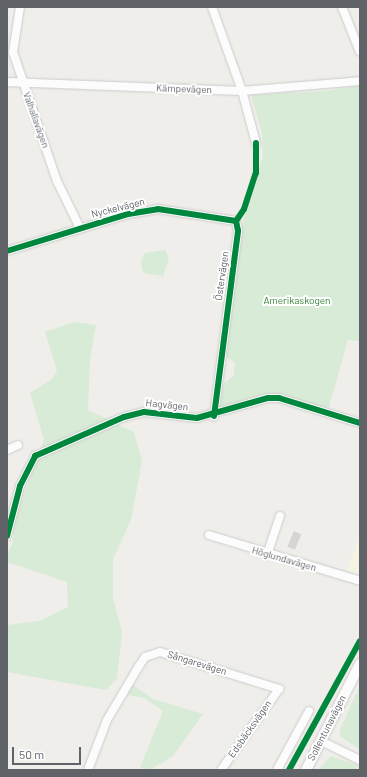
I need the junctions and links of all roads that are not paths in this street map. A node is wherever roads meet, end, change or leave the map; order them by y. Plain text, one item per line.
1 (20, 7) edge
2 (212, 7) edge
3 (342, 7) edge
4 (360, 52) edge
5 (360, 81) edge
6 (7, 82) edge
7 (22, 83) junction
8 (242, 91) junction
9 (256, 143) dead end
10 (236, 221) joint
11 (80, 228) junction
12 (7, 250) edge
13 (214, 416) junction
14 (360, 423) edge
15 (18, 445) dead end
16 (7, 450) edge
17 (280, 516) dead end
18 (210, 535) dead end
19 (7, 536) edge
20 (267, 555) junction
21 (360, 581) edge
22 (360, 664) edge
23 (279, 689) joint
24 (309, 711) dead end
25 (321, 741) junction
26 (360, 760) edge
27 (88, 770) edge
28 (221, 770) edge
29 (277, 770) edge
30 (306, 770) edge

1 - 7 street, Valhallavägen
2 - 8 street
3 - 4 street
5 - 8 street, Kämpevägen
6 - 7 street, Kämpevägen
7 - 8 street, Kämpevägen
7 - 11 street, Valhallavägen
8 - 9 street
10 - 11 street, Nyckelvägen
10 - 13 street, Östervägen
11 - 12 street, Nyckelvägen
13 - 14 street, Hagvägen
13 - 19 street, Hagvägen
15 - 16 street
17 - 20 street
18 - 20 street, Höglundavägen
20 - 21 street, Höglundavägen
22 - 25 street, Sollentunavägen
23 - 27 street, Sångarevägen
23 - 28 street, Edsbäcksvägen
24 - 29 street
25 - 26 street
25 - 30 street, Sollentunavägen

